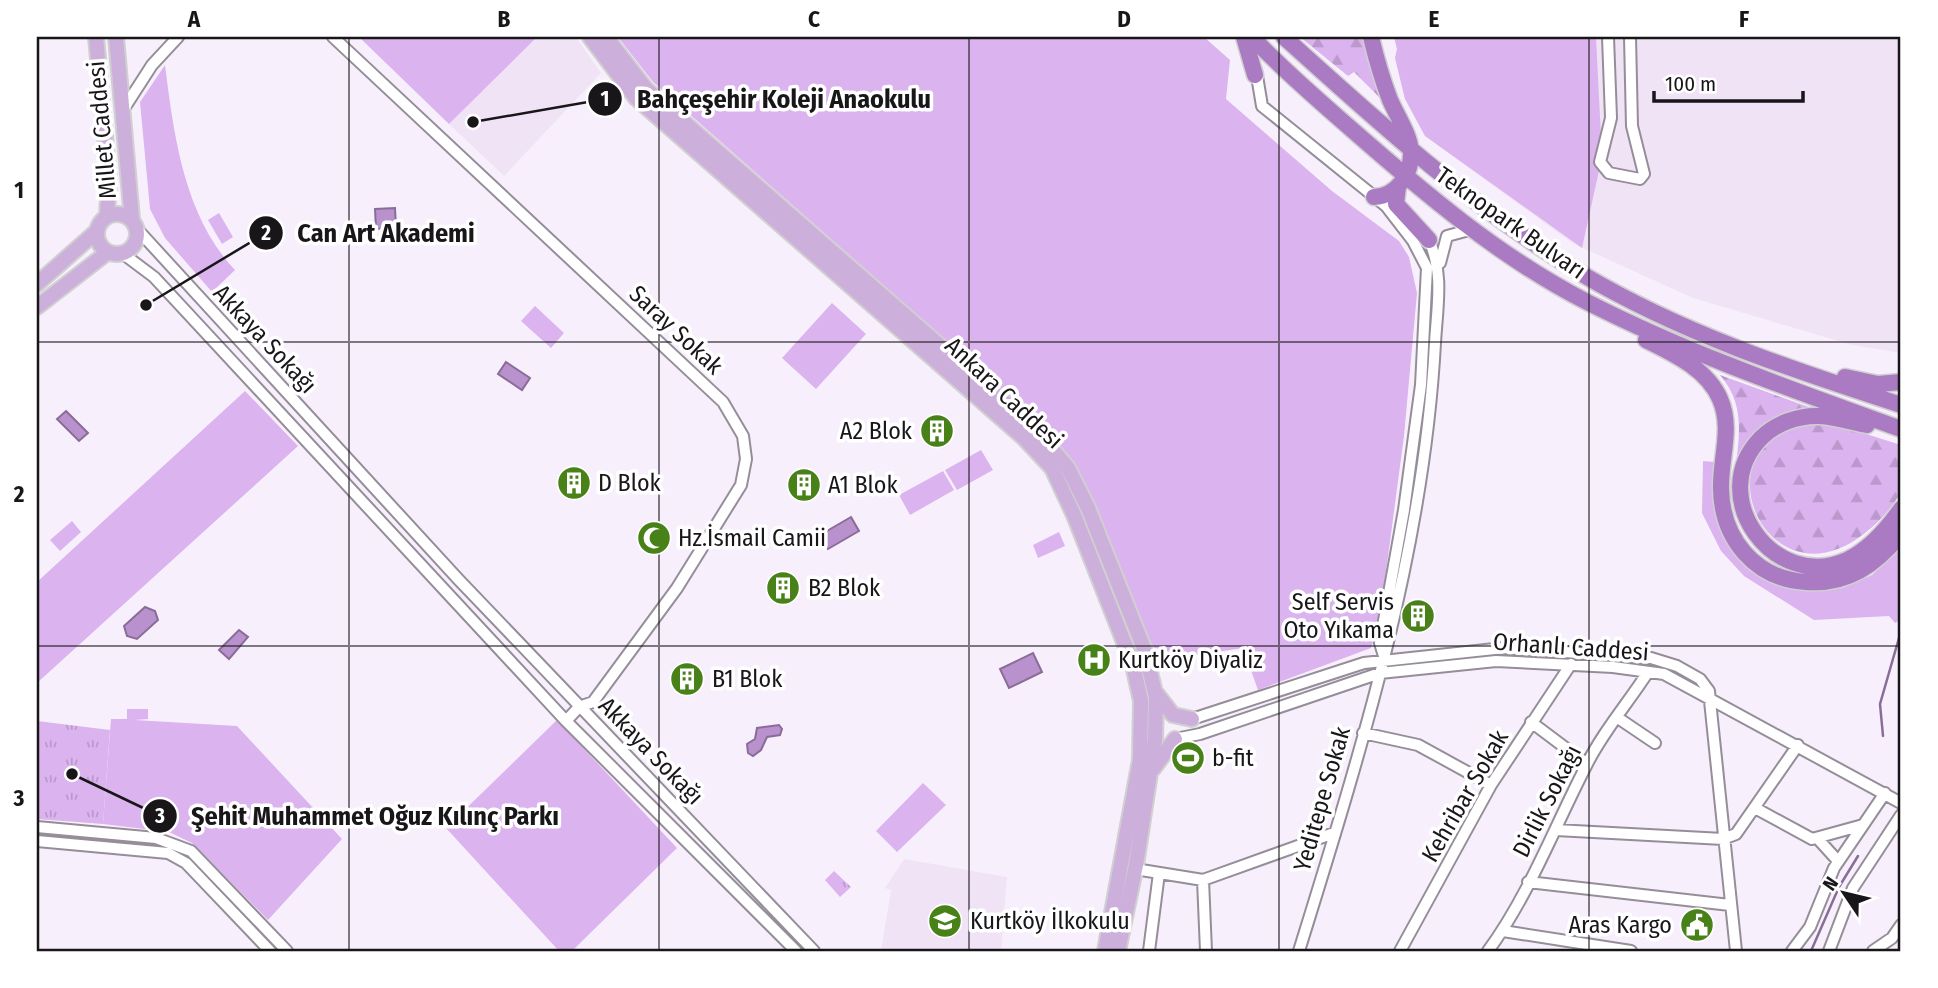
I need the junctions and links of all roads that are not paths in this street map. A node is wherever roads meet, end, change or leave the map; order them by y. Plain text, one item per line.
1 (96, 37) edge
2 (116, 37) edge
3 (178, 37) edge
4 (334, 37) edge
5 (590, 37) edge
6 (606, 37) edge
7 (1244, 37) edge
8 (1284, 37) edge
9 (1370, 37) edge
10 (1608, 37) edge
11 (1630, 37) edge
12 (1258, 39) edge
13 (1255, 75) junction
14 (123, 110) junction
15 (1411, 152) junction
16 (1402, 181) junction
17 (1374, 197) junction
18 (107, 216) junction
19 (134, 224) junction
20 (1473, 229) junction
21 (97, 231) junction
22 (1429, 240) joint
23 (115, 253) junction
24 (1439, 276) junction
25 (37, 284) edge
26 (1588, 303) junction
27 (37, 307) edge
28 (1760, 355) junction
29 (1901, 382) edge
30 (1433, 383) junction
31 (1421, 385) junction
32 (1901, 405) edge
33 (308, 415) junction
34 (296, 428) junction
35 (1901, 430) edge
36 (1901, 509) edge
37 (1409, 512) junction
38 (1901, 534) edge
39 (458, 579) junction
40 (445, 591) junction
41 (1385, 659) junction
42 (1571, 664) junction
43 (1648, 672) junction
44 (1380, 673) junction
45 (1153, 686) junction
46 (1710, 699) junction
47 (579, 707) junction
48 (1618, 718) junction
49 (1192, 719) junction
50 (566, 721) junction
51 (1531, 722) junction
52 (1148, 723) junction
53 (1363, 733) junction
54 (1175, 739) junction
55 (1155, 740) junction
56 (1654, 743) dead end
57 (1798, 745) junction
58 (1587, 764) junction
59 (1150, 776) junction
60 (1491, 785) junction
61 (1885, 793) junction
62 (1901, 803) edge
63 (1755, 808) junction
64 (1901, 816) edge
65 (1863, 825) junction
66 (37, 827) edge
67 (1556, 830) junction
68 (1334, 833) junction
69 (1723, 839) junction
70 (1818, 839) junction
71 (37, 841) edge
72 (1838, 861) junction
73 (1135, 869) junction
74 (1159, 873) junction
75 (1203, 880) junction
76 (1528, 882) junction
77 (1730, 905) junction
78 (1901, 925) edge
79 (1503, 931) junction
80 (270, 951) edge
81 (287, 951) edge
82 (796, 951) edge
83 (814, 951) edge
84 (1105, 951) edge
85 (1118, 951) edge
86 (1149, 951) edge
87 (1206, 951) edge
88 (1299, 951) edge
89 (1400, 951) edge
90 (1488, 951) edge
91 (1631, 951) edge
92 (1736, 951) edge
93 (1792, 951) edge
94 (1829, 951) edge
95 (1874, 951) edge

1 - 18 main road, Millet Caddesi
2 - 14 main road, Millet Caddesi
3 - 14 street
4 - 47 street, Saray Sokak
5 - 52 main road, Ankara Caddesi
6 - 45 main road, Ankara Caddesi
7 - 13 highway
8 - 15 highway, Teknopark Bulvarı
9 - 15 highway
10 - 11 street
12 - 13 street
12 - 16 highway, Teknopark Bulvarı
13 - 17 street
14 - 19 main road, Millet Caddesi
15 - 16 highway
15 - 28 highway, Teknopark Bulvarı
16 - 17 highway
16 - 20 highway, Teknopark Bulvarı
16 - 22 highway
17 - 31 street
18 - 19 main road
18 - 21 main road
19 - 23 main road
19 - 33 street, Akkaya Sokağı
20 - 24 street
20 - 26 highway, Teknopark Bulvarı
21 - 23 main road
21 - 25 main road, Millet Caddesi
22 - 24 street
23 - 27 main road
23 - 34 street, Akkaya Sokağı
24 - 30 street
26 - 35 highway, Teknopark Bulvarı
26 - 38 highway
28 - 29 highway
28 - 32 highway, Teknopark Bulvarı
30 - 31 street
30 - 37 street
31 - 37 street
33 - 34 street, Akkaya Sokağı
33 - 39 street, Akkaya Sokağı
34 - 40 street, Akkaya Sokağı
35 - 36 highway
37 - 41 street
39 - 40 street
39 - 47 street, Akkaya Sokağı
40 - 50 street, Akkaya Sokağı
41 - 44 street, Yeditepe Sokak
41 - 46 street, Orhanlı Caddesi
41 - 49 street, Orhanlı Caddesi
42 - 43 street, Orhanlı Caddesi
42 - 44 street, Orhanlı Caddesi
42 - 51 street, Kehribar Sokak
43 - 46 street, Orhanlı Caddesi
43 - 48 street, Dirlik Sokağı
44 - 53 street, Yeditepe Sokak
44 - 54 street, Orhanlı Caddesi
45 - 49 main road
45 - 52 main road, Ankara Caddesi
46 - 57 street, Orhanlı Caddesi
46 - 69 street
47 - 50 street, Saray Sokak
47 - 83 street, Akkaya Sokağı
48 - 56 street
48 - 58 street, Dirlik Sokağı
49 - 52 main road
50 - 82 street, Akkaya Sokağı
51 - 58 street
51 - 60 street, Kehribar Sokak
52 - 55 main road, Ankara Caddesi
52 - 84 main road, Ankara Caddesi
53 - 60 street
53 - 68 street, Yeditepe Sokak
54 - 55 main road
54 - 59 main road
55 - 59 main road, Ankara Caddesi
57 - 61 street, Orhanlı Caddesi
57 - 63 street
58 - 67 street, Dirlik Sokağı
59 - 73 main road, Ankara Caddesi
60 - 89 street, Kehribar Sokak
61 - 62 street, Orhanlı Caddesi
61 - 65 street
63 - 69 street
63 - 70 street
64 - 94 street
65 - 70 street
65 - 72 street
66 - 81 street
67 - 69 street
67 - 76 street, Dirlik Sokağı
68 - 75 street
68 - 88 street, Yeditepe Sokak
69 - 77 street
70 - 72 street
71 - 80 street
72 - 93 street
73 - 74 street
73 - 85 main road, Ankara Caddesi
74 - 75 street
74 - 86 street
75 - 87 street
76 - 77 street
76 - 79 street, Dirlik Sokağı
77 - 92 street
78 - 95 street
79 - 90 street, Dirlik Sokağı
79 - 91 street

